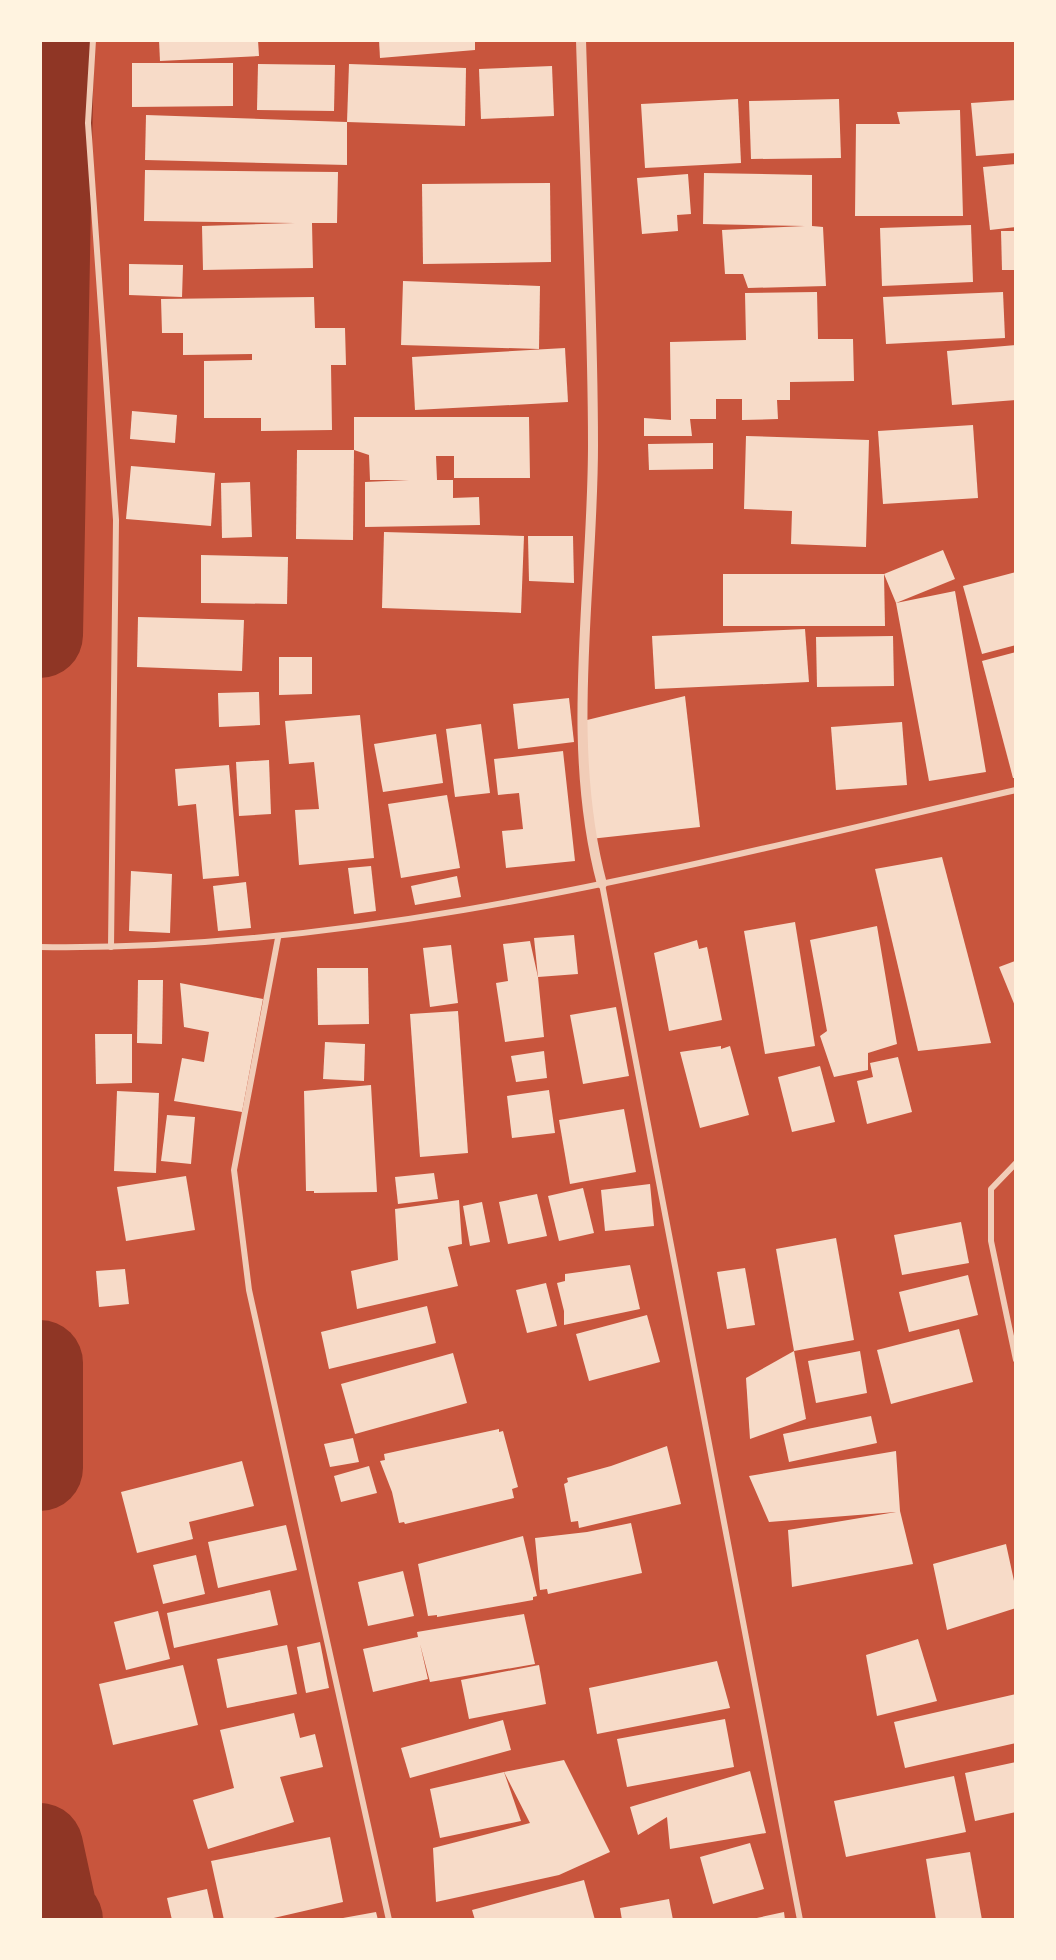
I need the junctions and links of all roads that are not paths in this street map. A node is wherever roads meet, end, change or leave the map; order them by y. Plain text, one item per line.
1 (93, 40) edge
2 (581, 40) edge
3 (1016, 790) edge
4 (603, 884) junction
5 (278, 938) junction
6 (40, 947) edge
7 (111, 947) junction
8 (1016, 1163) edge
9 (1016, 1360) edge
10 (389, 1920) edge
11 (800, 1920) edge

1 - 7 street
2 - 4 street
3 - 4 street
4 - 5 street
4 - 11 street
5 - 7 street
5 - 10 street
6 - 7 street
8 - 9 street

